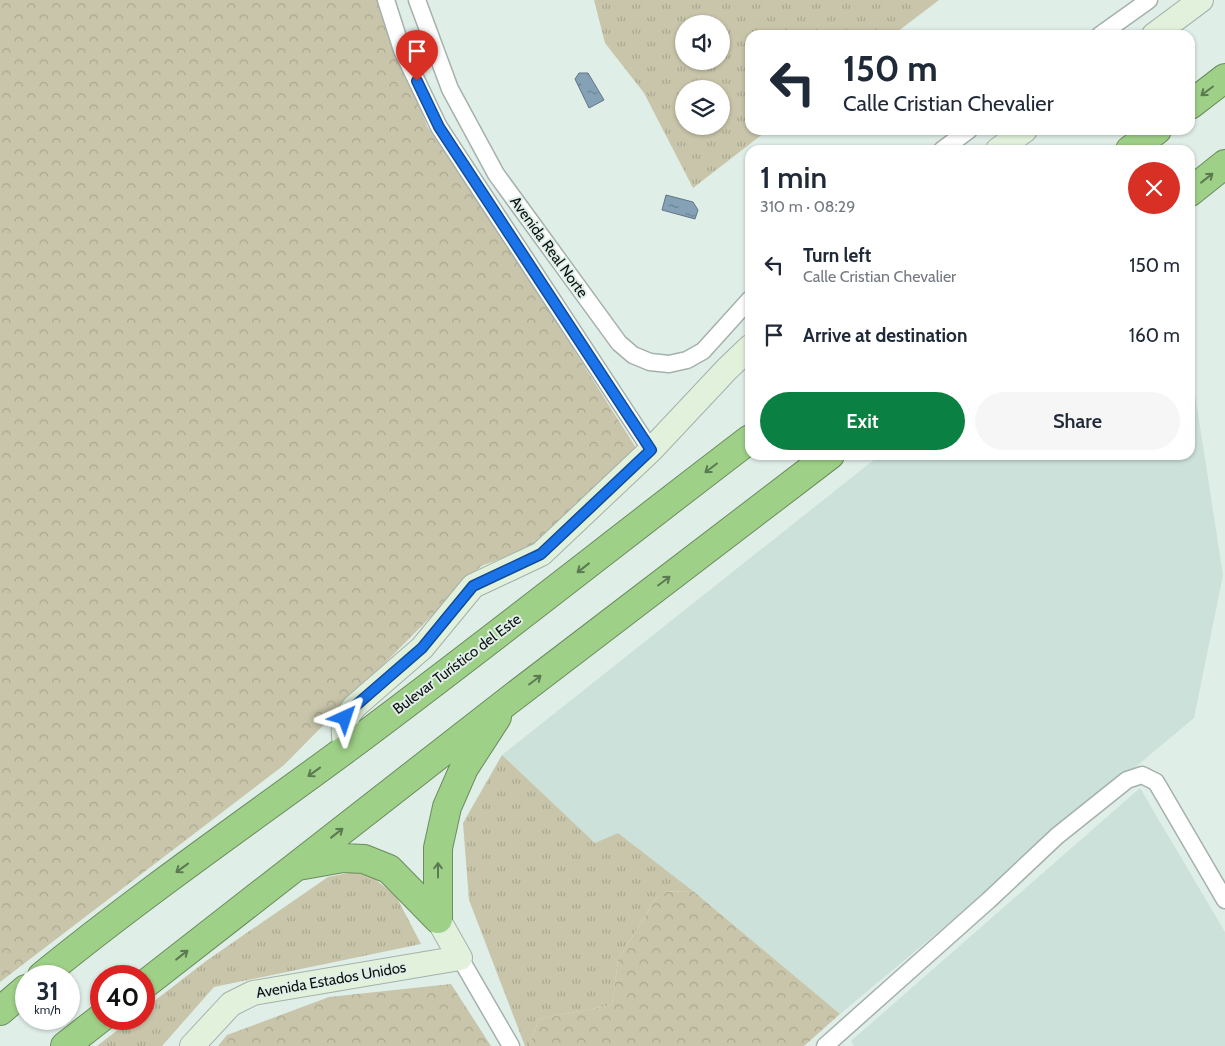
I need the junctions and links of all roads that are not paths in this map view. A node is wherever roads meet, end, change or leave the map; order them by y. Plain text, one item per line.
1 (386, 0) edge
2 (417, 0) edge
3 (1149, 0) edge
4 (1201, 0) edge
5 (1107, 30) edge
6 (1161, 30) edge
7 (1225, 78) edge
8 (1195, 101) edge
9 (963, 135) edge
10 (1018, 135) edge
11 (1150, 135) edge
12 (949, 145) edge
13 (1005, 145) edge
14 (1137, 145) edge
15 (1225, 164) edge
16 (1195, 188) edge
17 (745, 304) edge
18 (745, 352) edge
19 (745, 443) edge
20 (651, 450) junction
21 (823, 460) edge
22 (508, 701) junction
23 (346, 749) junction
24 (296, 866) junction
25 (1225, 900) edge
26 (438, 919) junction
27 (460, 958) junction
28 (56, 965) edge
29 (155, 976) edge
30 (15, 998) edge
31 (0, 1011) edge
32 (90, 1027) edge
33 (835, 1043) edge
34 (65, 1046) edge
35 (192, 1046) edge
36 (511, 1046) edge

1 - 20 street
2 - 17 street, Avenida Real Norte
3 - 5 street
4 - 6 street
7 -> 8 highway
9 - 12 street
10 - 13 street
11 - 14 highway
16 -> 15 highway
18 - 20 street
19 -> 23 highway, Bulevar Turístico del Este
20 - 23 street
22 -> 21 highway
24 -> 22 highway
26 -> 22 highway
23 -> 28 highway, Bulevar Turístico del Este
24 - 26 highway
29 -> 24 highway
25 - 33 street
26 - 27 street
27 - 35 street, Avenida Estados Unidos
27 - 36 street
30 - 31 highway
32 - 34 highway

